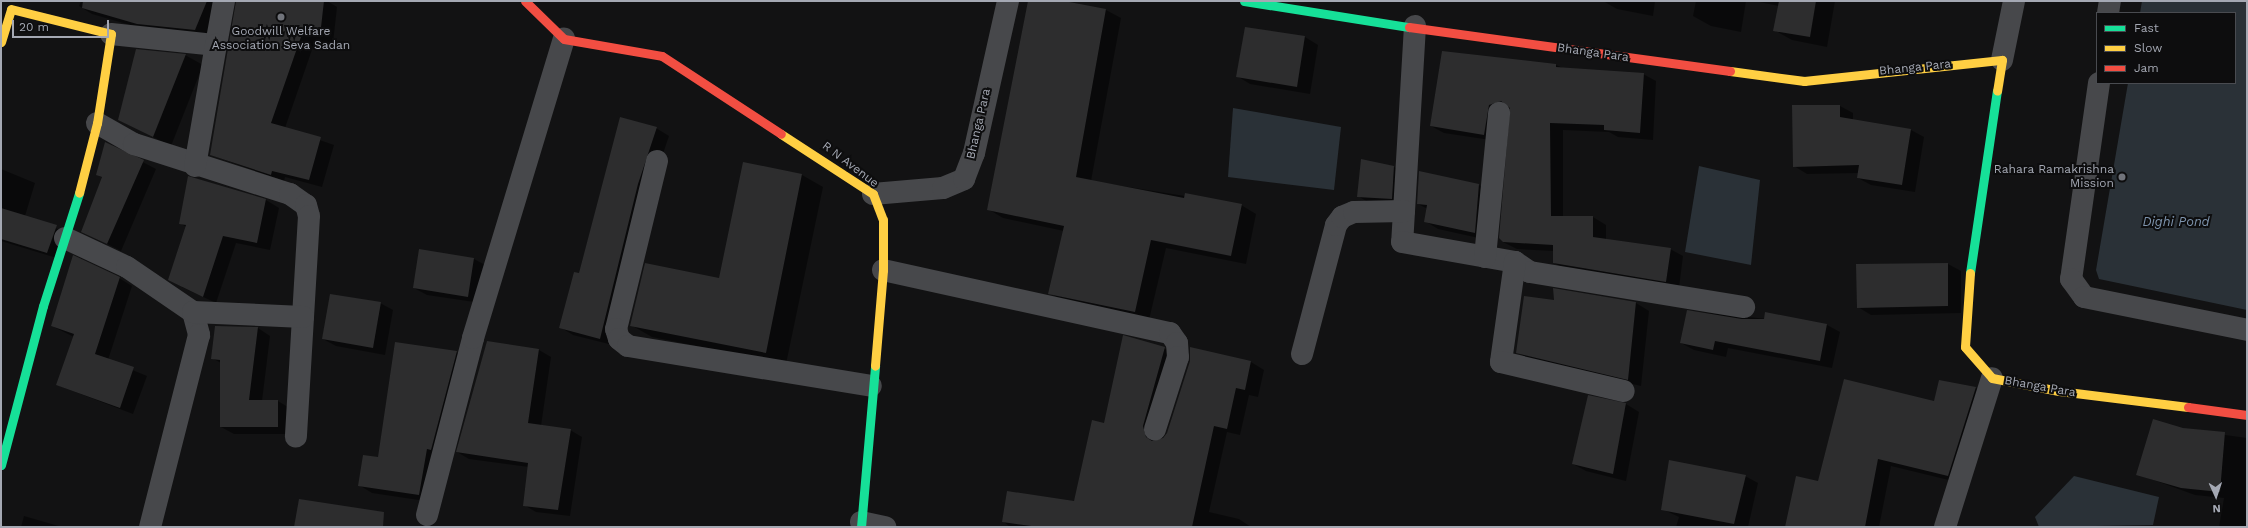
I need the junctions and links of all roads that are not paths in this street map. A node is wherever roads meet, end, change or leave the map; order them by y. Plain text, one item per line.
1 (224, 1) edge
2 (525, 1) edge
3 (1008, 1) edge
4 (1244, 1) edge
5 (2014, 1) edge
6 (2110, 1) edge
7 (11, 5) edge
8 (2108, 12) edge
9 (1416, 26) junction
10 (111, 34) junction
11 (564, 39) junction
12 (1, 42) edge
13 (216, 45) junction
14 (2002, 60) junction
15 (2099, 84) edge
16 (1499, 113) dead end
17 (97, 123) junction
18 (657, 161) dead end
19 (195, 166) junction
20 (873, 194) junction
21 (1404, 211) junction
22 (66, 238) junction
23 (1485, 257) junction
24 (1515, 262) junction
25 (883, 270) junction
26 (1744, 307) dead end
27 (193, 312) junction
28 (303, 317) junction
29 (2247, 330) edge
30 (1302, 354) dead end
31 (1992, 378) junction
32 (871, 386) junction
33 (1624, 391) dead end
34 (2247, 415) edge
35 (1155, 429) dead end
36 (296, 437) dead end
37 (1, 465) edge
38 (427, 515) dead end
39 (861, 524) edge
40 (150, 527) edge
41 (885, 527) edge
42 (1945, 527) edge

1 - 13 street
2 - 11 street
3 - 20 street, Bhanga Para
4 - 9 street, Bhanga Para
5 - 14 street
6 - 8 street
7 - 10 street
7 - 12 street
9 - 14 street, Bhanga Para
9 - 21 street
10 - 13 street
10 - 17 street
11 - 20 street, R N Avenue
11 - 38 street
13 - 19 street
14 - 31 street, Bhanga Para
15 - 29 street
16 - 23 street
17 - 19 street
17 - 22 street
18 - 32 street
19 - 28 street
20 - 25 street, R N Avenue
21 - 23 street
21 - 30 street
22 - 27 street
22 - 37 street
23 - 24 street
24 - 26 street
24 - 33 street
25 - 32 street, R N Avenue
25 - 35 street
27 - 28 street
27 - 40 street
28 - 36 street
31 - 34 street, Bhanga Para
31 - 42 street
32 - 39 street, R N Avenue
39 - 41 street

